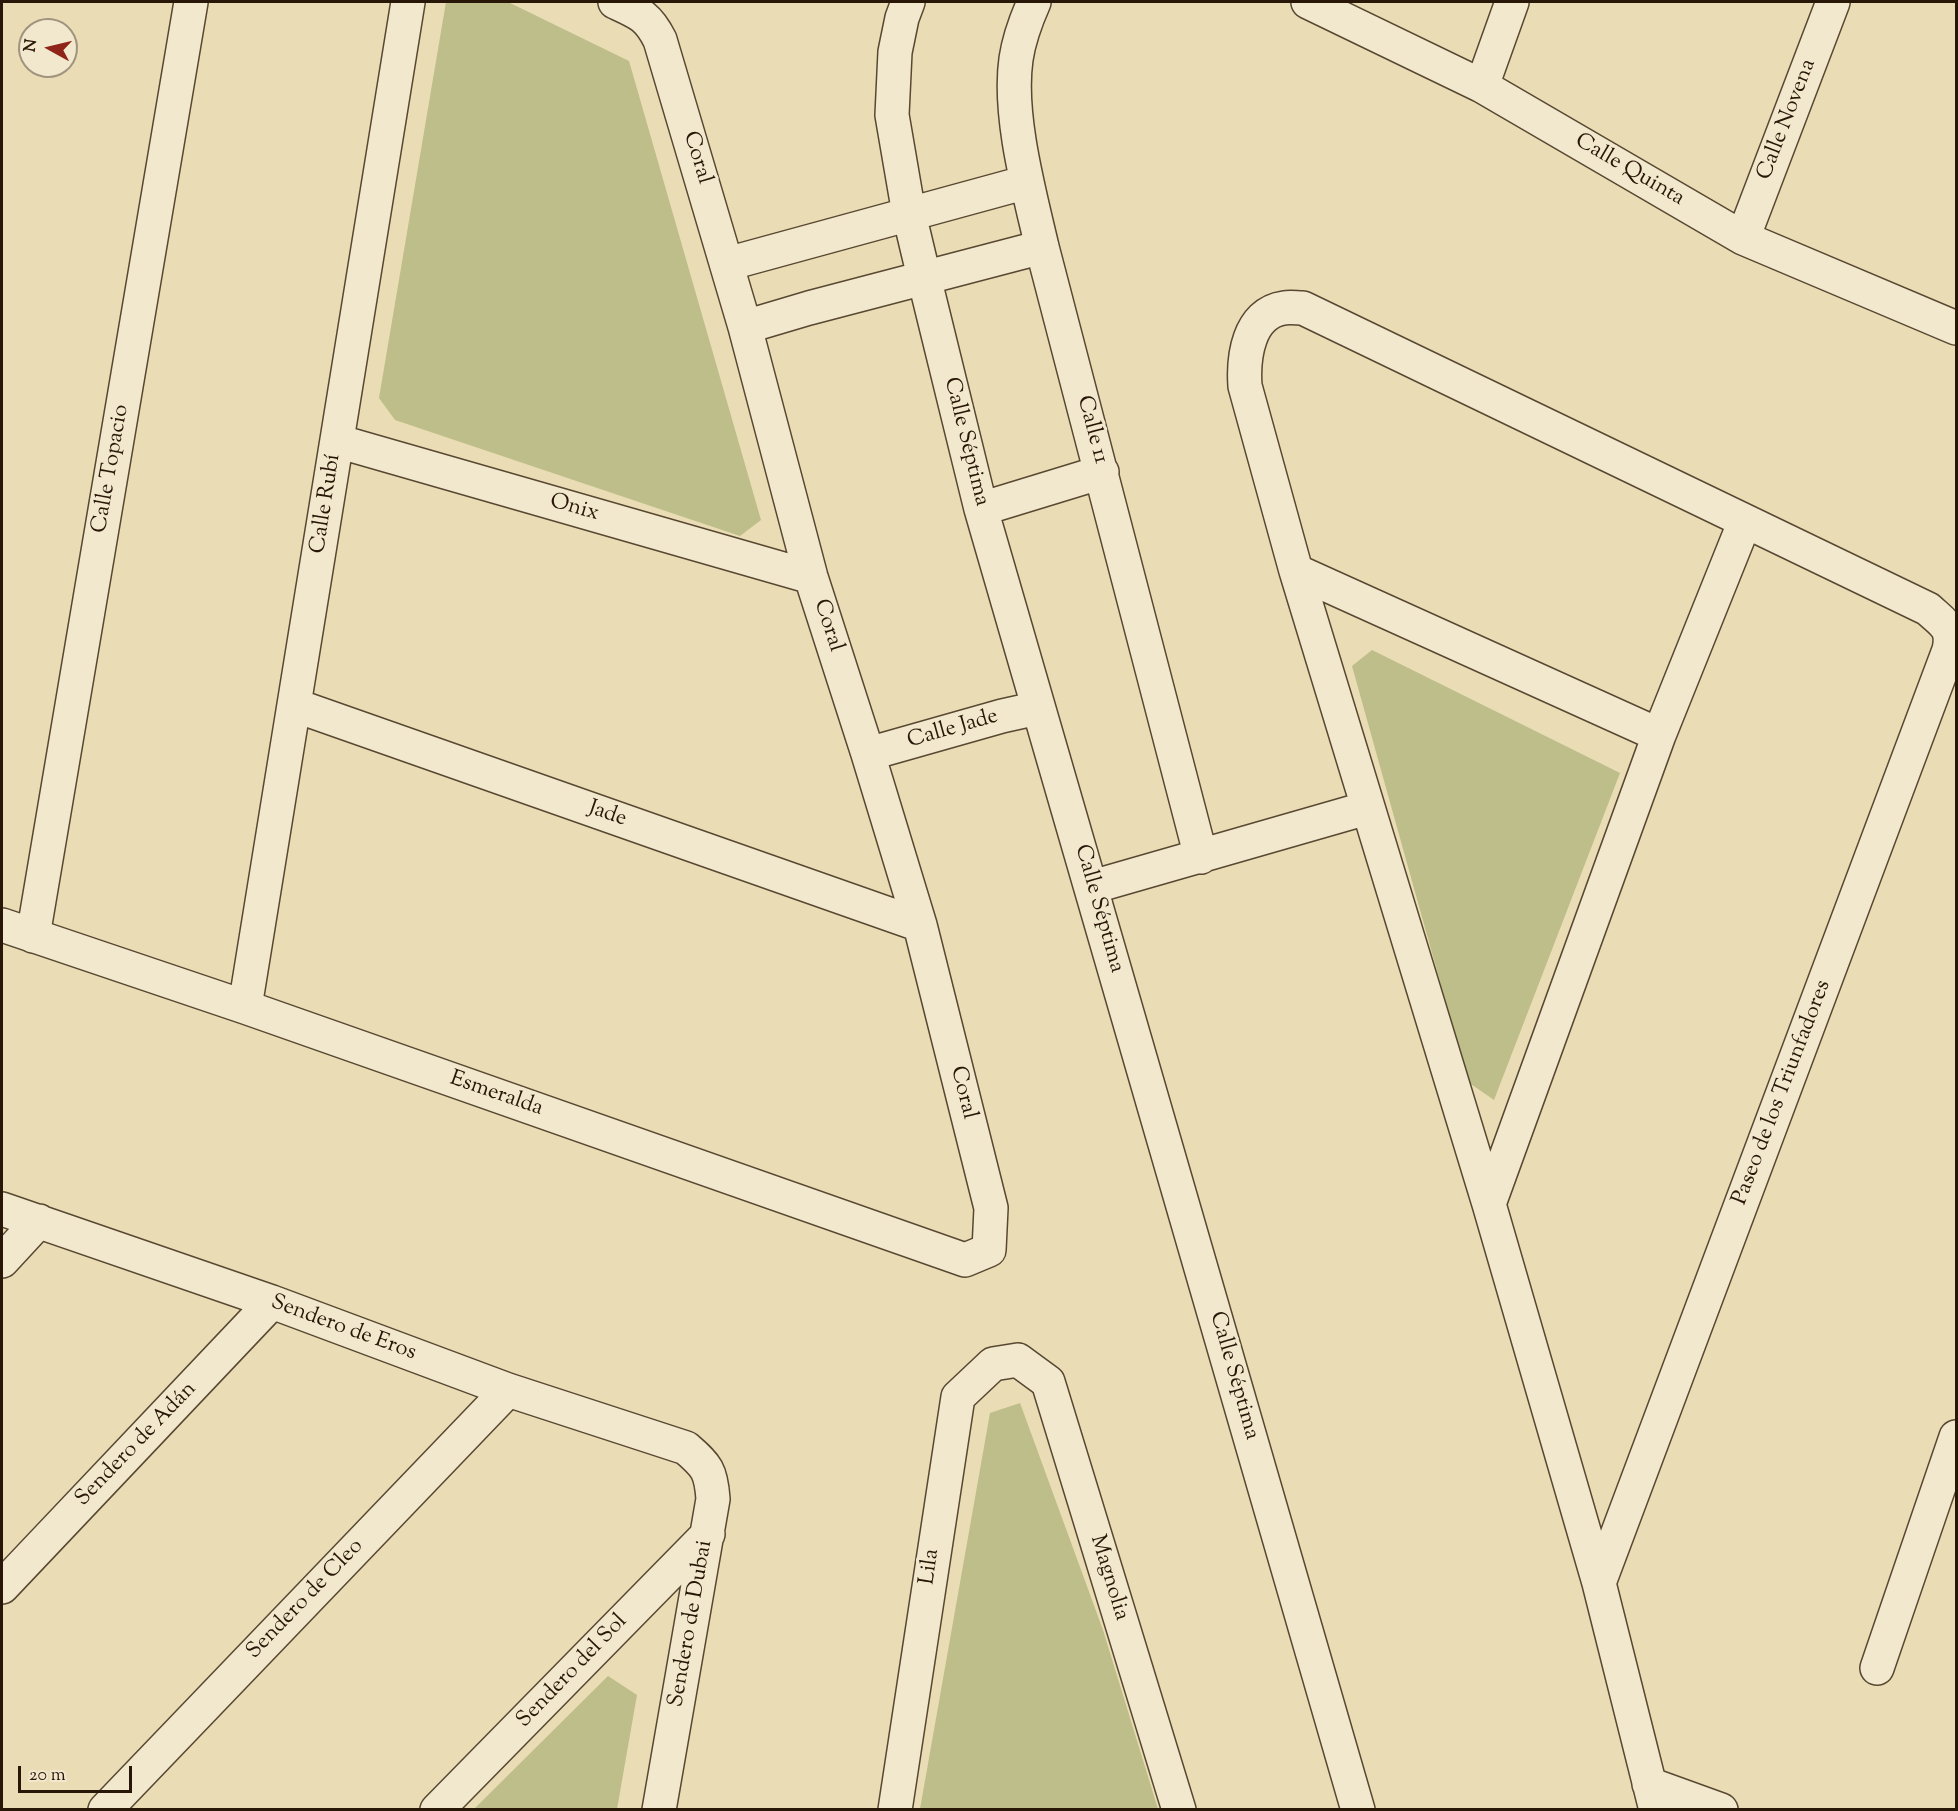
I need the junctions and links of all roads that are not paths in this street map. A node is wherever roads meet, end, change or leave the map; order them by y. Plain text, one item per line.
1 (191, 2) edge
2 (408, 2) edge
3 (908, 2) edge
4 (1034, 2) edge
5 (1308, 2) edge
6 (1512, 2) edge
7 (1833, 2) edge
8 (626, 7) edge
9 (1482, 86) junction
10 (1027, 182) junction
11 (909, 214) junction
12 (1743, 238) junction
13 (1042, 247) junction
14 (727, 264) junction
15 (924, 277) junction
16 (746, 327) junction
17 (1956, 328) edge
18 (337, 441) junction
19 (1102, 472) junction
20 (981, 509) junction
21 (1745, 521) junction
22 (1296, 571) junction
23 (811, 577) junction
24 (294, 705) junction
25 (1038, 708) junction
26 (1659, 735) junction
27 (868, 754) junction
28 (1367, 808) junction
29 (1201, 857) junction
30 (1092, 887) junction
31 (2, 925) edge
32 (920, 925) junction
33 (33, 936) junction
34 (245, 1007) junction
35 (1489, 1204) junction
36 (2, 1209) edge
37 (39, 1221) junction
38 (989, 1250) joint
39 (2, 1260) edge
40 (272, 1302) junction
41 (1018, 1359) joint
42 (508, 1390) junction
43 (1956, 1437) edge
44 (686, 1448) joint
45 (708, 1534) junction
46 (1599, 1583) junction
47 (2, 1587) edge
48 (1877, 1668) dead end
49 (1652, 1797) edge
50 (105, 1809) edge
51 (437, 1809) edge
52 (659, 1809) edge
53 (895, 1809) edge
54 (1179, 1809) edge
55 (1358, 1809) edge
56 (1721, 1809) edge

1 - 33 street, Calle Topacio
2 - 18 street, Calle Rubí
3 - 11 street, Calle Séptima
4 - 10 street, Calle 11
5 - 9 street, Calle Quinta
6 - 9 street
7 - 12 street, Calle Novena
8 - 14 street, Coral
9 - 12 street, Calle Quinta
10 - 11 street
10 - 13 street, Calle 11
11 - 14 street
11 - 15 street, Calle Séptima
12 - 17 street, Calle Quinta
13 - 15 street
13 - 19 street, Calle 11
14 - 16 street, Coral
15 - 16 street
15 - 20 street, Calle Séptima
16 - 23 street, Coral
18 - 23 street, Onix
18 - 24 street, Calle Rubí
19 - 20 street
19 - 29 street, Calle 11
20 - 25 street, Calle Séptima
21 - 22 street
21 - 26 street
21 - 46 street, Paseo de los Triunfadores
22 - 26 street
22 - 28 street
23 - 27 street, Coral
24 - 32 street, Jade
24 - 34 street, Calle Rubí
25 - 27 street, Calle Jade
25 - 30 street, Calle Séptima
26 - 35 street
27 - 32 street, Coral
28 - 29 street
28 - 35 street
29 - 30 street
30 - 55 street, Calle Séptima
31 - 33 street, Esmeralda
32 - 38 street, Coral
33 - 34 street, Esmeralda
34 - 38 street, Esmeralda
35 - 46 street
36 - 37 street, Sendero de Eros
37 - 39 street
37 - 40 street, Sendero de Eros
40 - 42 street, Sendero de Eros
40 - 47 street, Sendero de Adán
41 - 53 street, Lila
41 - 54 street, Magnolia
42 - 44 street, Sendero de Eros
42 - 50 street, Sendero de Cleo
43 - 48 street
44 - 45 street, Sendero de Dubai
45 - 51 street, Sendero del Sol
45 - 52 street, Sendero de Dubai
46 - 49 street
49 - 56 street

